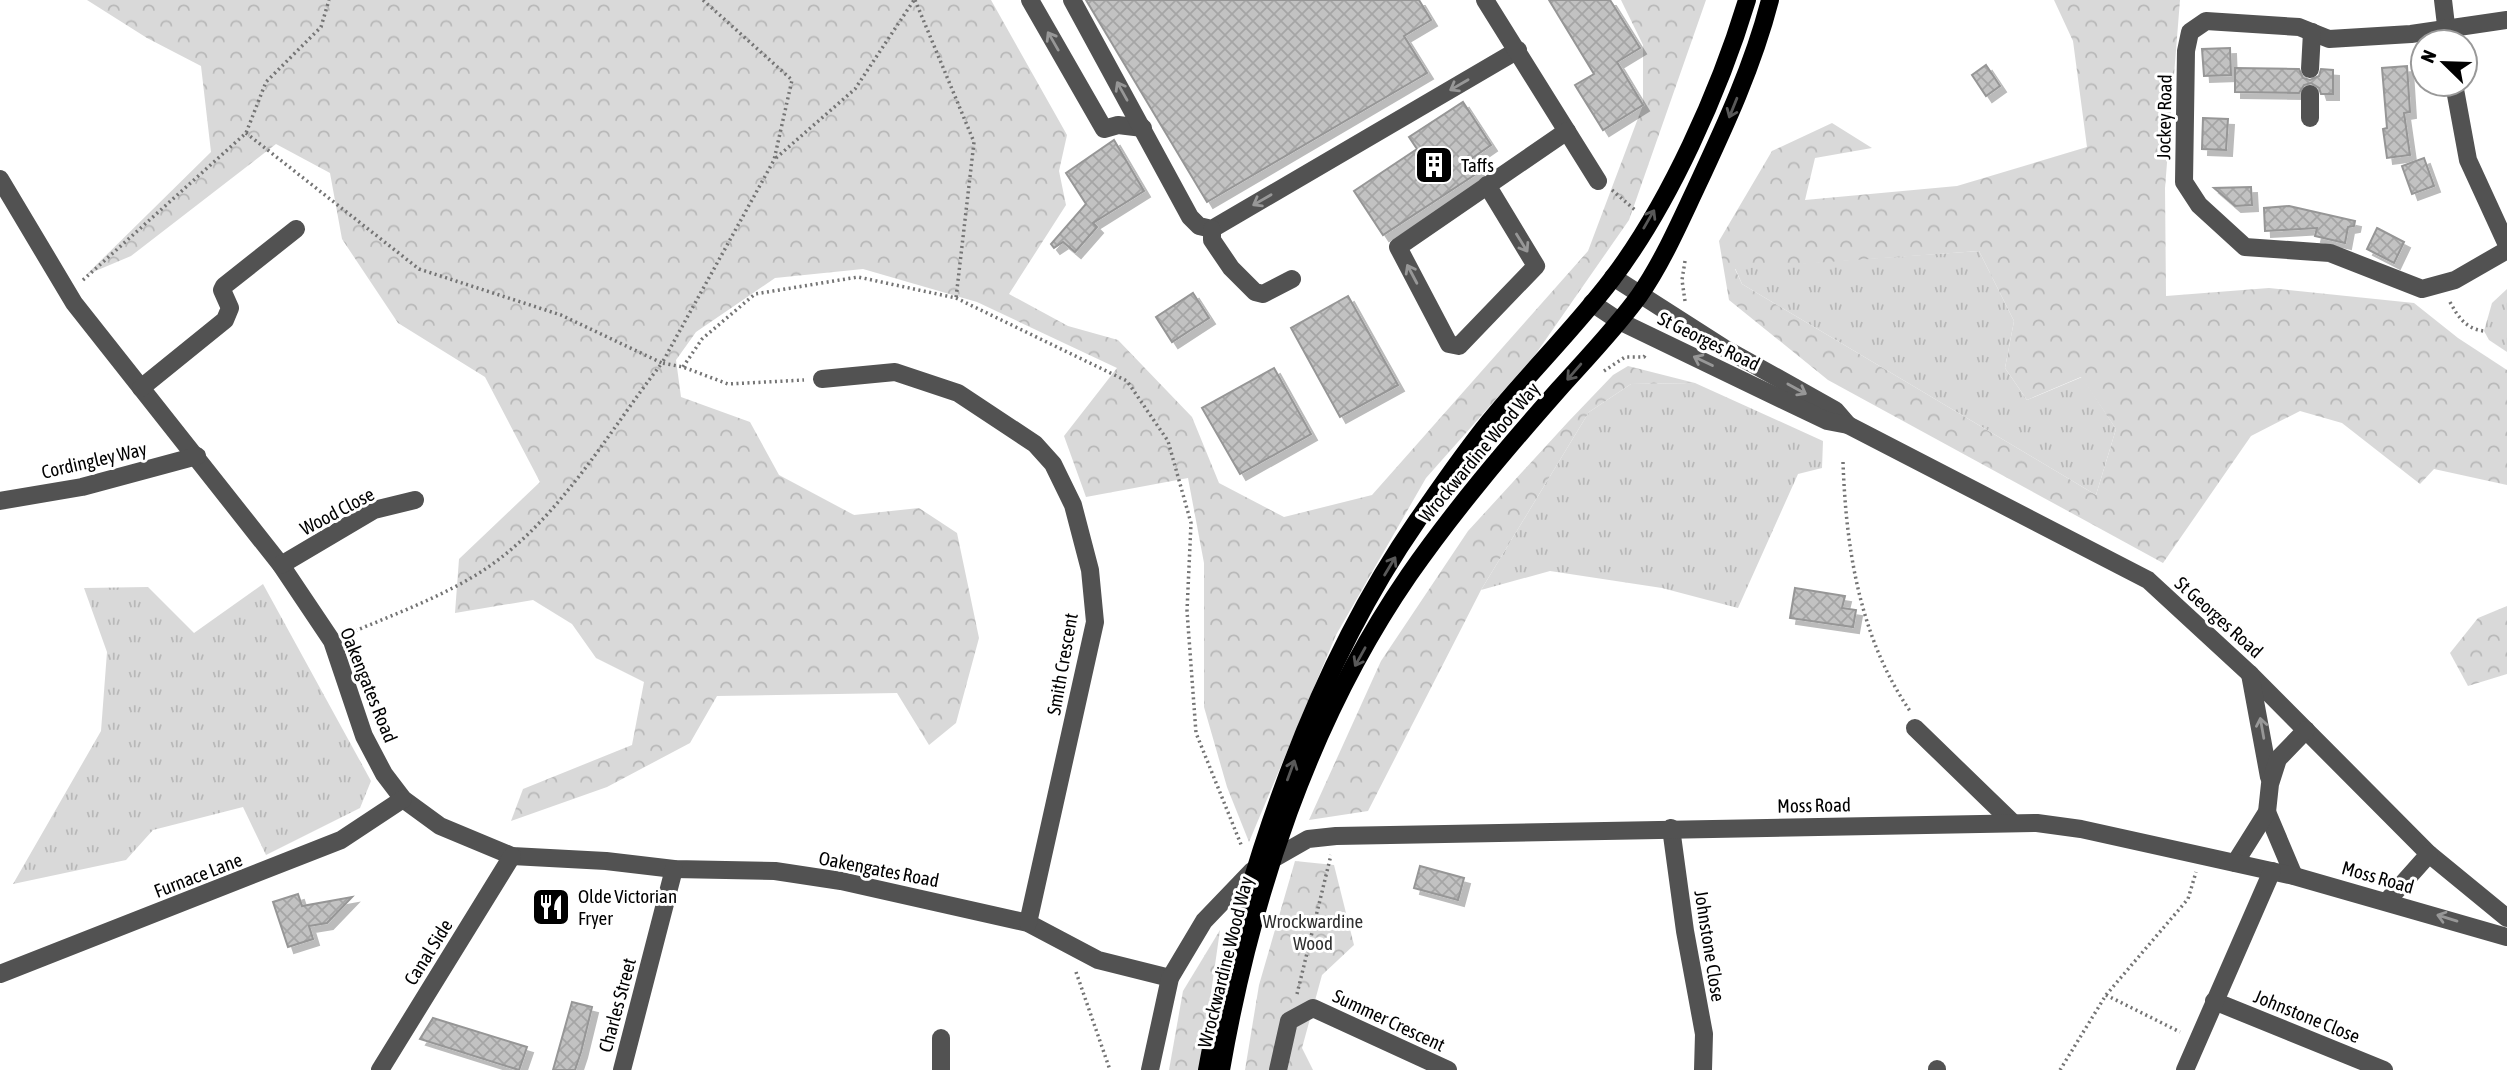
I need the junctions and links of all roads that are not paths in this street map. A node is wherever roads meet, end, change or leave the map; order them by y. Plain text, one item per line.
1 (1030, 0) edge
2 (1072, 0) edge
3 (1485, 0) edge
4 (1747, 0) edge
5 (1770, 0) edge
6 (2443, 0) edge
7 (2507, 20) edge
8 (2446, 28) edge
9 (2477, 28) edge
10 (2312, 32) junction
11 (2409, 37) edge
12 (1517, 50) junction
13 (2311, 69) dead end
14 (2310, 94) dead end
15 (2457, 98) edge
16 (2310, 118) dead end
17 (1143, 128) junction
18 (1567, 131) junction
19 (0, 178) edge
20 (1598, 181) road end
21 (1487, 185) junction
22 (296, 229) dead end
23 (1212, 229) junction
24 (2507, 247) edge
25 (1613, 277) junction
26 (1292, 279) dead end
27 (1640, 294) junction
28 (1592, 303) junction
29 (1619, 321) junction
30 (822, 379) road end
31 (141, 388) junction
32 (1849, 425) junction
33 (197, 456) junction
34 (415, 500) dead end
35 (0, 501) edge
36 (281, 565) junction
37 (2250, 674) junction
38 (2306, 730) junction
39 (1921, 734) road end
40 (2270, 783) junction
41 (403, 799) junction
42 (2267, 812) junction
43 (2013, 823) junction
44 (1671, 828) junction
45 (1275, 832) junction
46 (2429, 854) junction
47 (512, 856) junction
48 (2235, 863) junction
49 (674, 869) junction
50 (2272, 872) junction
51 (2294, 876) junction
52 (2388, 900) junction
53 (2507, 918) edge
54 (1028, 923) junction
55 (2507, 937) edge
56 (0, 974) edge
57 (1170, 978) junction
58 (2214, 1001) junction
59 (941, 1038) dead end
60 (380, 1070) edge
61 (622, 1070) edge
62 (941, 1070) edge
63 (1150, 1070) edge
64 (1208, 1070) edge
65 (1221, 1070) edge
66 (1279, 1070) edge
67 (1448, 1070) edge
68 (1703, 1070) edge
69 (2185, 1070) edge
70 (2384, 1070) edge

17 -> 1 street
17 -> 2 street
3 - 12 street
25 -> 4 main road, Wrockwardine Wood Way
5 -> 27 main road, Wrockwardine Wood Way
6 - 8 street
7 - 9 street, Jockey Road
10 - 11 street, Jockey Road
10 - 13 street
10 - 24 street, Jockey Road
12 - 18 street
12 -> 23 street
14 - 16 street
15 - 24 street
17 - 23 street
18 - 20 street
18 - 21 street
19 - 31 street, Oakengates Road
21 -> 21 street
22 - 31 street
23 - 26 street
25 - 27 street, St Georges Road
25 - 28 main road, Wrockwardine Wood Way
27 - 29 main road, Wrockwardine Wood Way
27 -> 32 street, St Georges Road
28 - 29 street, St Georges Road
45 -> 28 main road, Wrockwardine Wood Way
32 -> 29 street, St Georges Road
29 -> 45 main road, Wrockwardine Wood Way
30 - 54 street, Smith Crescent
31 - 33 street, Oakengates Road
32 - 37 street, St Georges Road
33 - 35 street, Cordingley Way
33 - 36 street, Oakengates Road
34 - 36 street, Wood Close
36 - 41 street, Oakengates Road
37 - 38 street, St Georges Road
40 -> 37 street
38 - 40 street
38 - 46 street, St Georges Road
39 - 43 street
40 - 42 street
41 - 47 street, Oakengates Road
41 - 56 street, Furnace Lane
42 - 48 street
42 - 51 street
43 - 44 street, Moss Road
43 - 48 street, Moss Road
44 - 57 street, Moss Road
44 - 68 street, Johnstone Close
45 - 64 main road, Wrockwardine Wood Way
45 - 65 main road, Wrockwardine Wood Way
46 - 52 street
46 - 53 street, St Georges Road
47 - 49 street, Oakengates Road
47 - 60 street, Canal Side
48 - 50 street, Moss Road
49 - 54 street, Oakengates Road
49 - 61 street, Charles Street
50 - 51 street, Moss Road
50 - 58 street
51 - 52 street, Moss Road
55 -> 52 street, Moss Road
54 - 57 street, Oakengates Road
57 - 63 street, Moss Road
58 - 69 street
58 - 70 street, Johnstone Close
59 - 62 street
66 - 67 street, Summer Crescent

